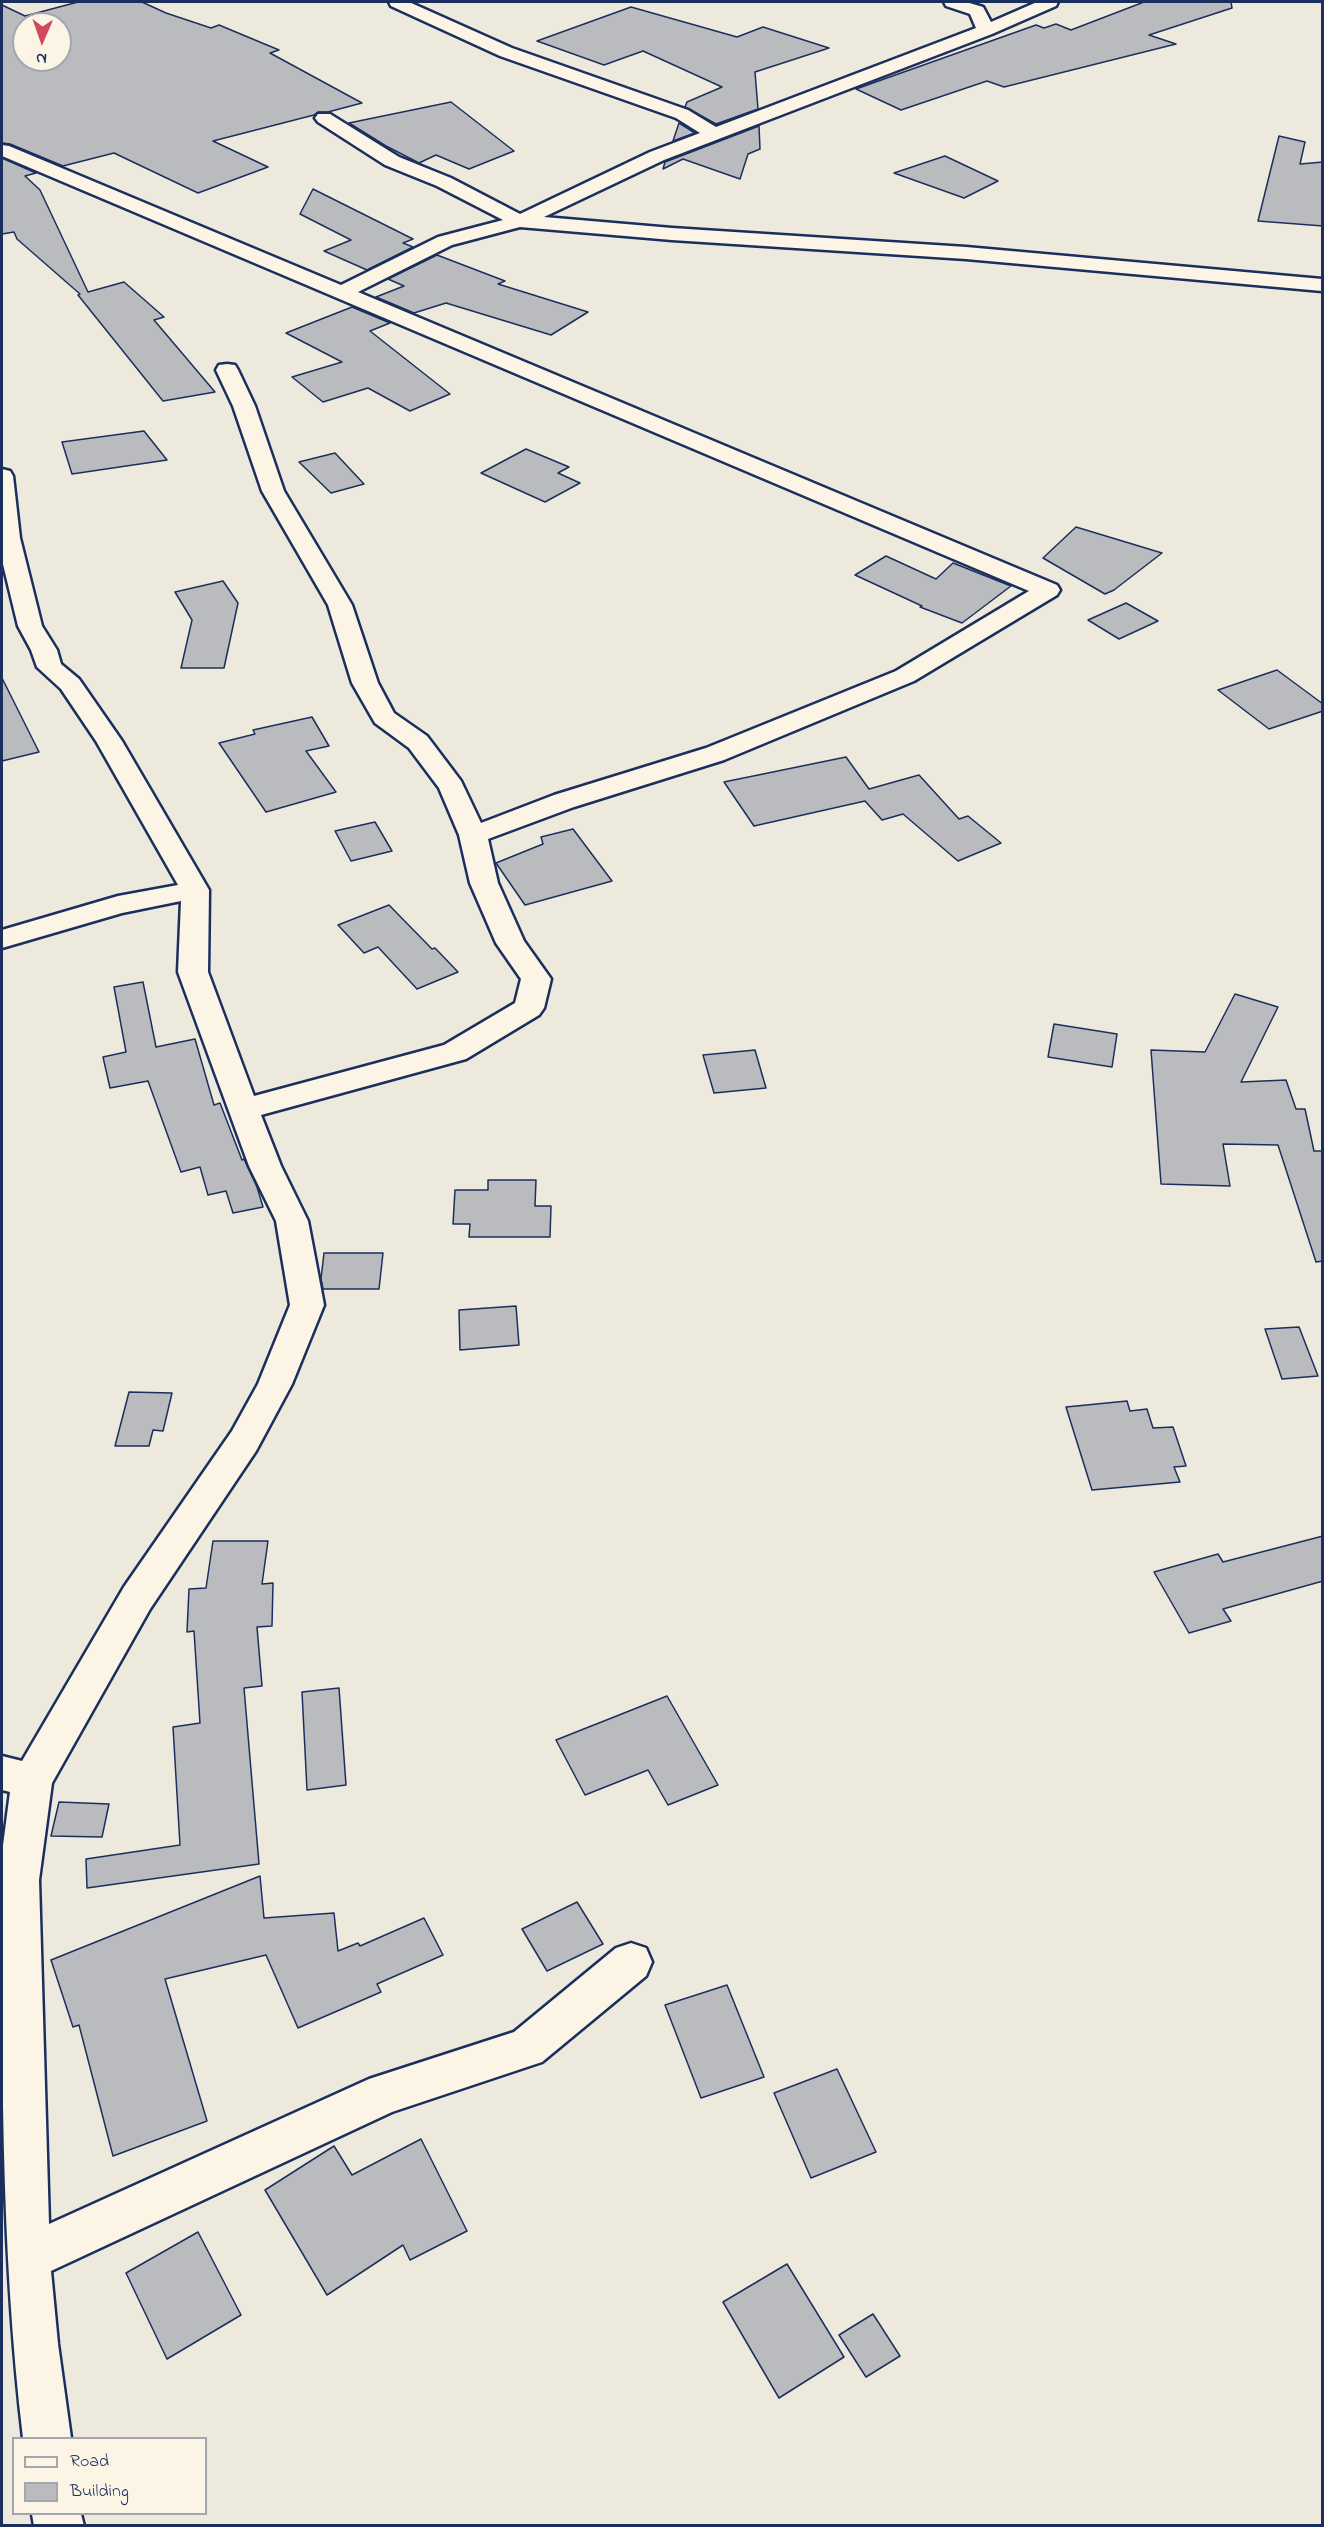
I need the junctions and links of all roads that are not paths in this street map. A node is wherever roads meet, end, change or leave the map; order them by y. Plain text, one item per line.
1 (397, 2) edge
2 (952, 2) edge
3 (1050, 2) edge
4 (986, 30) junction
5 (324, 118) dead end
6 (716, 135) junction
7 (2, 150) edge
8 (520, 221) junction
9 (1323, 285) edge
10 (341, 293) junction
11 (227, 370) dead end
12 (2, 476) edge
13 (473, 835) junction
14 (195, 890) junction
15 (2, 939) edge
16 (244, 1109) junction
17 (17, 1777) edge
18 (631, 1962) dead end
19 (27, 2258) junction
20 (47, 2437) edge

1 - 6 street
2 - 4 street
3 - 4 street
4 - 6 street
5 - 8 street
6 - 8 street
7 - 10 street
8 - 9 street
8 - 10 street
10 - 13 street
11 - 13 street
12 - 14 street
13 - 16 street
14 - 15 street
14 - 16 street
16 - 17 street
17 - 19 street
18 - 19 street
19 - 20 street

